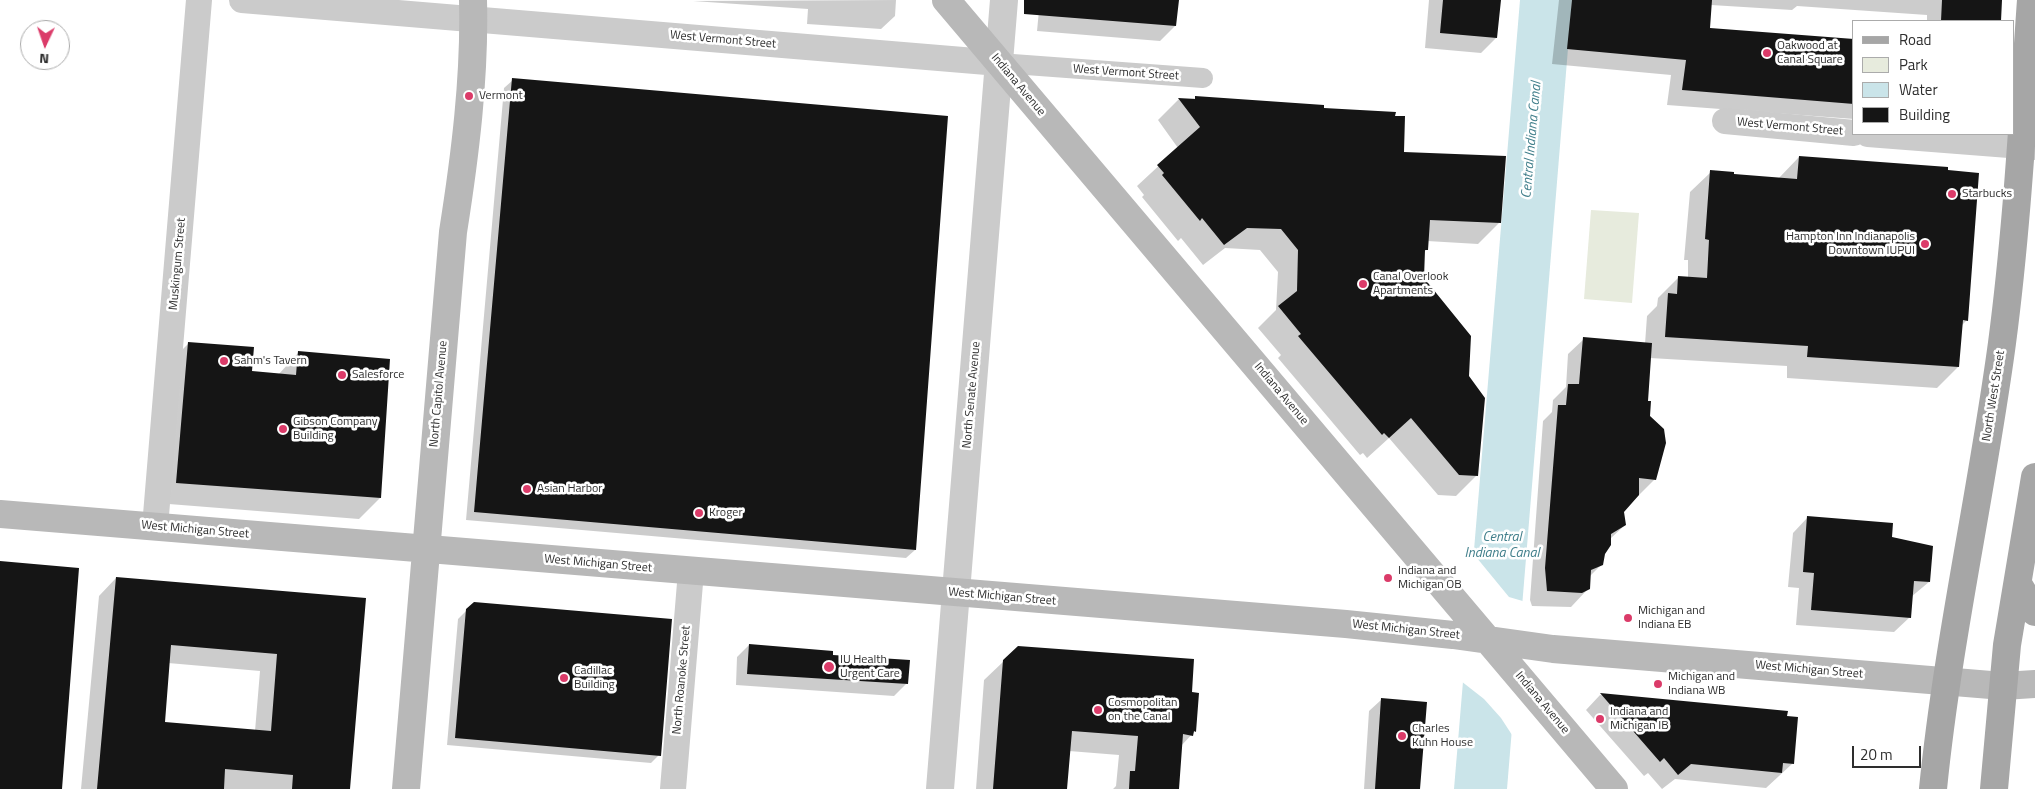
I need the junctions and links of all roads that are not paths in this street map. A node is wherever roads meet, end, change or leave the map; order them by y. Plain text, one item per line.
1 (199, 0) edge
2 (242, 0) edge
3 (946, 0) edge
4 (1004, 0) edge
5 (2031, 0) edge
6 (473, 9) edge
7 (999, 63) junction
8 (1203, 78) dead end
9 (1726, 121) dead end
10 (1852, 133) edge
11 (1880, 135) edge
12 (2028, 147) edge
13 (2035, 478) edge
14 (0, 514) edge
15 (155, 527) junction
16 (425, 550) junction
17 (691, 571) junction
18 (2018, 584) junction
19 (956, 593) junction
20 (2035, 612) edge
21 (1489, 640) junction
22 (1946, 681) junction
23 (2035, 684) edge
24 (2003, 686) junction
25 (2035, 701) edge
26 (406, 789) edge
27 (672, 789) edge
28 (940, 789) edge
29 (1614, 789) edge
30 (1933, 789) edge
31 (1994, 789) edge

1 - 15 street, Muskingum Street
2 - 6 street, West Vermont Street
3 - 7 main road, Indiana Avenue
4 - 7 street, North Senate Avenue
5 - 12 main road, North West Street
6 - 7 street, West Vermont Street
6 - 16 main road, North Capitol Avenue
7 - 8 street, West Vermont Street
7 - 19 street, North Senate Avenue
7 - 21 main road, Indiana Avenue
9 - 10 street, West Vermont Street
11 - 12 street
12 - 22 main road, North West Street
13 - 18 main road
14 - 15 main road, West Michigan Street
15 - 16 main road, West Michigan Street
16 - 17 main road, West Michigan Street
16 - 26 main road, North Capitol Avenue
17 - 19 main road, West Michigan Street
17 - 27 street, North Roanoke Street
18 - 20 main road
18 - 24 main road
19 - 21 main road, West Michigan Street
19 - 28 street, North Senate Avenue
21 - 22 main road, West Michigan Street
21 - 29 main road, Indiana Avenue
22 - 24 main road, West Michigan Street
22 - 30 main road, North West Street
23 - 24 main road, West Michigan Street
24 - 25 main road, West Michigan Street
24 - 31 main road

